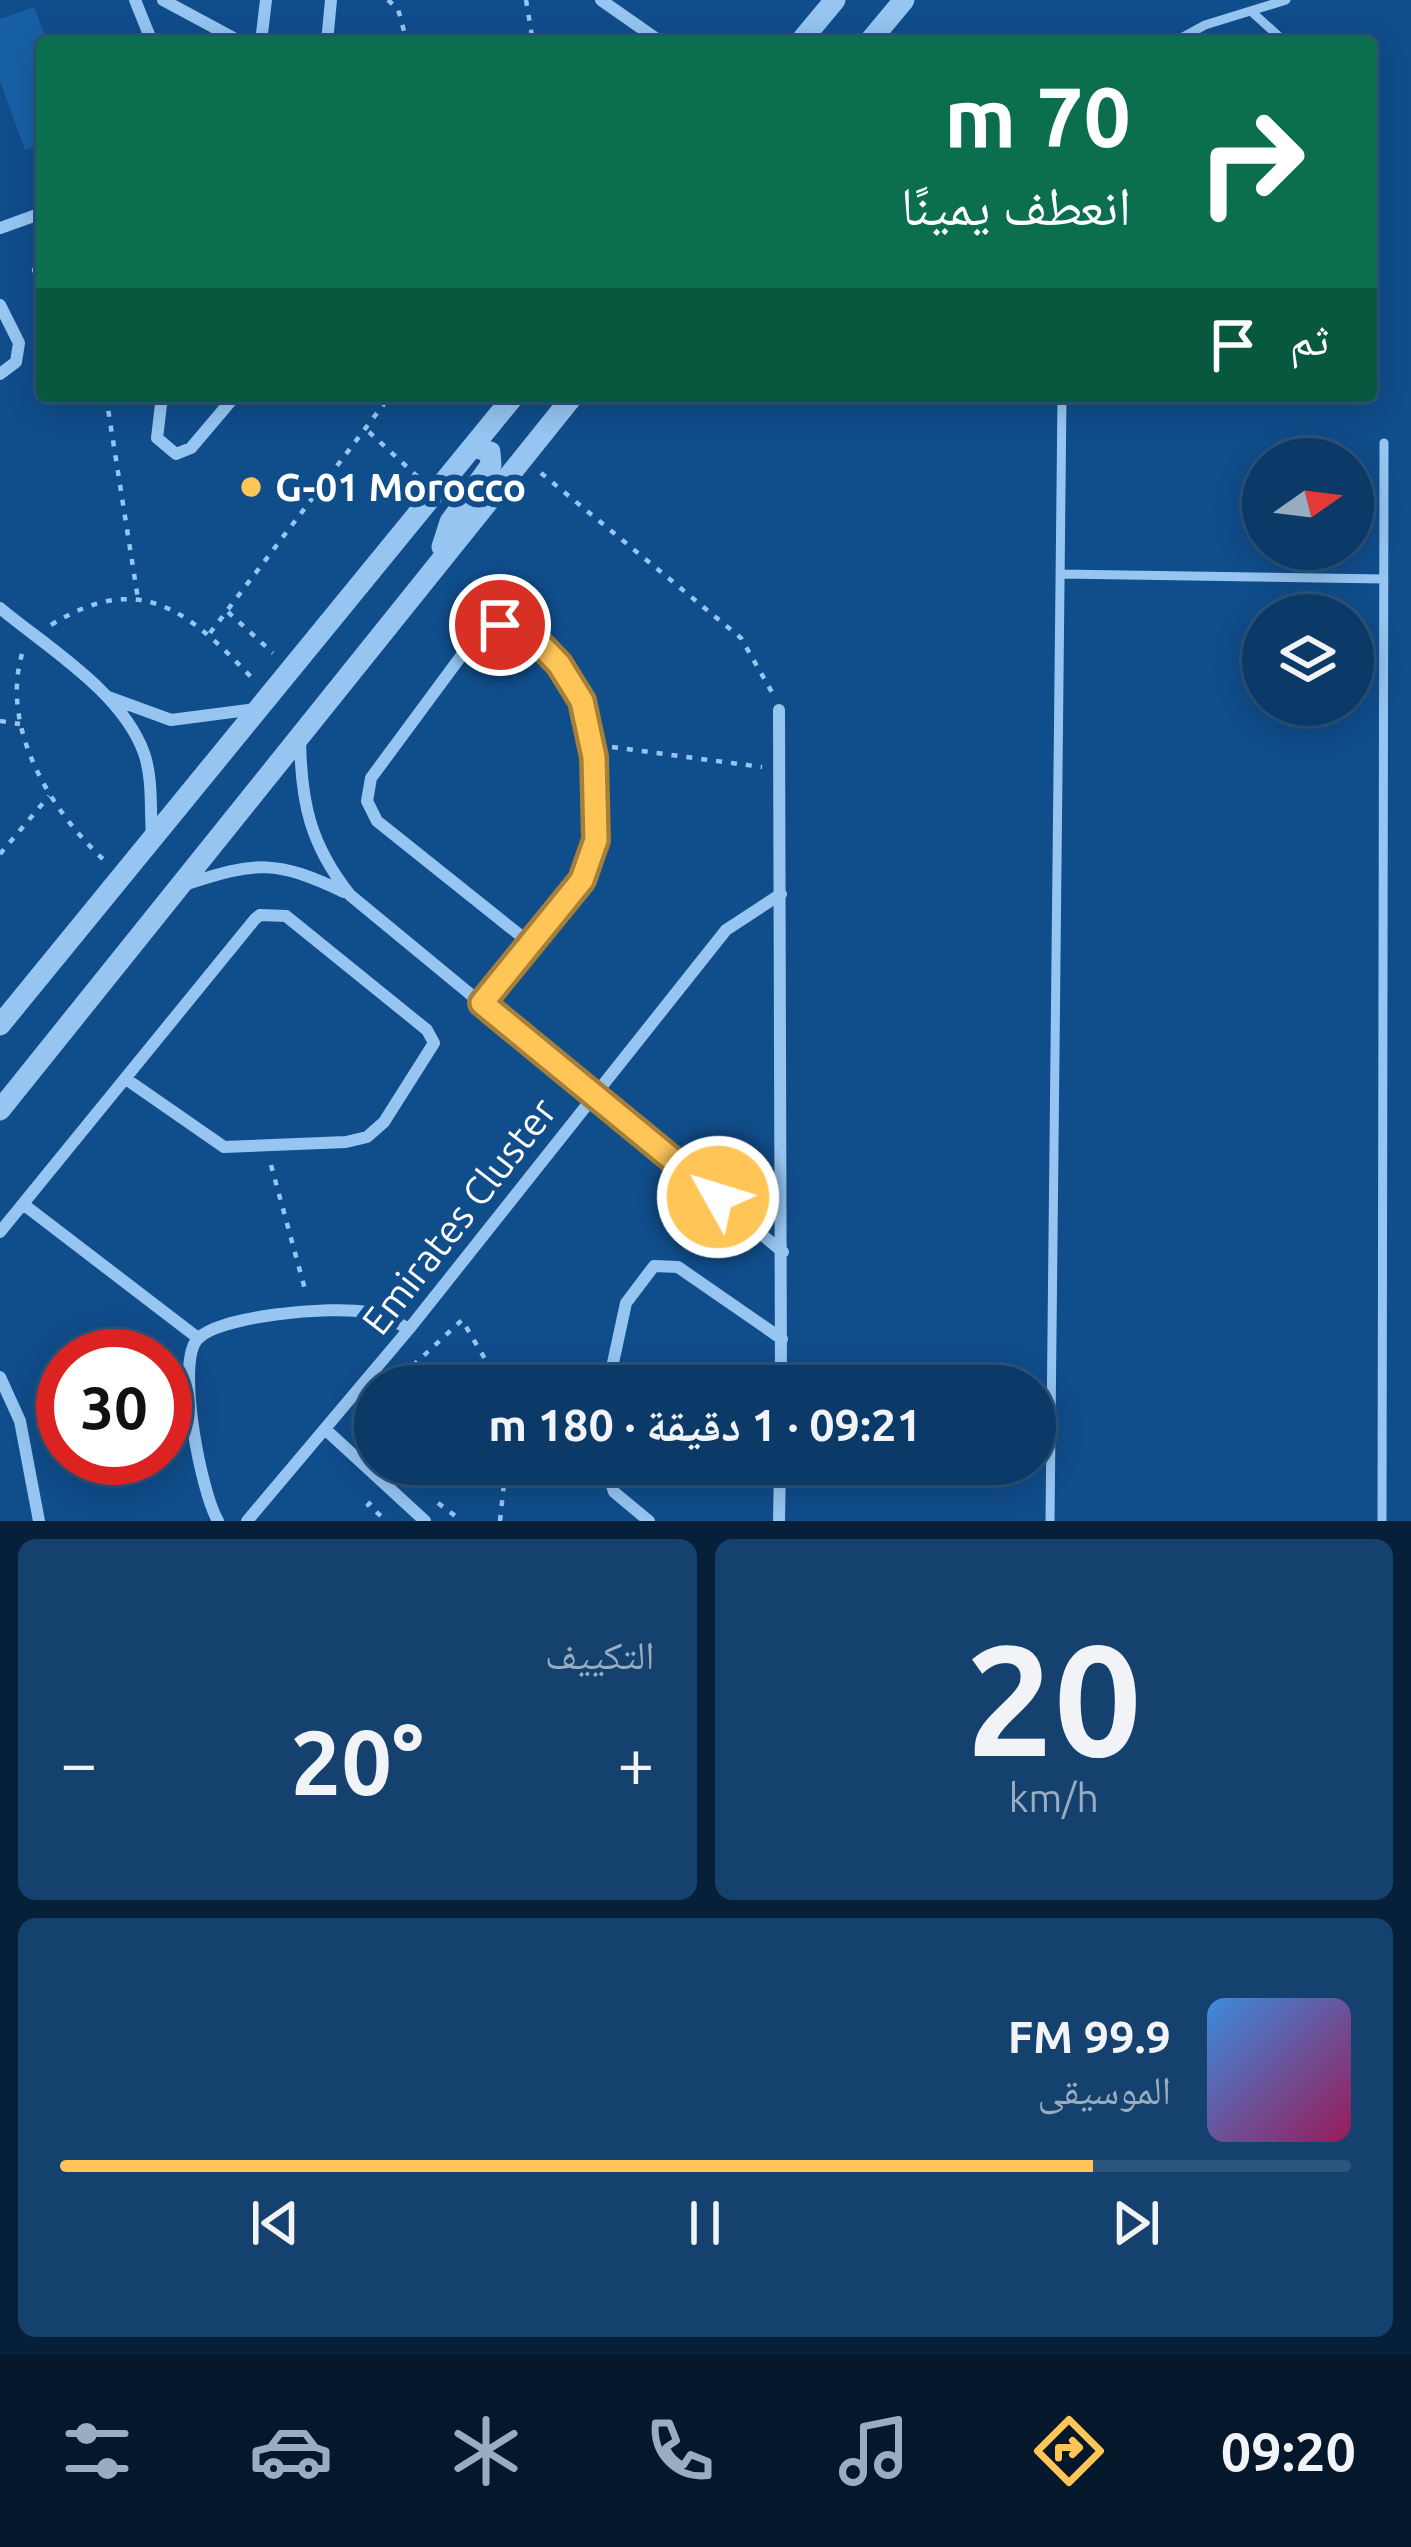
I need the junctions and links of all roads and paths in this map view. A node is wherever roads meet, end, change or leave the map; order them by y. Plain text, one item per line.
1 (135, 0) edge
2 (163, 0) edge
3 (266, 0) edge
4 (331, 0) edge
5 (388, 0) edge
6 (526, 0) edge
7 (601, 0) edge
8 (835, 0) edge
9 (904, 0) edge
10 (1286, 0) edge
11 (1252, 14) junction
12 (150, 36) edge
13 (230, 36) edge
14 (262, 36) edge
15 (328, 36) edge
16 (405, 36) edge
17 (531, 36) edge
18 (642, 36) edge
19 (804, 36) edge
20 (874, 36) edge
21 (1185, 36) edge
22 (1279, 36) edge
23 (36, 215) edge
24 (0, 229) edge
25 (0, 304) edge
26 (0, 374) edge
27 (107, 402) edge
28 (161, 402) edge
29 (230, 402) edge
30 (386, 402) edge
31 (509, 402) edge
32 (568, 402) edge
33 (1062, 402) edge
34 (369, 431) junction
35 (1384, 443) dead end
36 (474, 447) junction
37 (522, 458) junction
38 (435, 494) junction
39 (442, 554) junction
40 (1060, 574) junction
41 (1384, 579) junction
42 (138, 599) dead end
43 (0, 608) edge
44 (228, 611) junction
45 (210, 633) dead end
46 (290, 669) junction
47 (101, 694) junction
48 (257, 709) junction
49 (779, 710) joint
50 (0, 721) edge
51 (20, 724) dead end
52 (301, 736) junction
53 (592, 744) junction
54 (779, 769) junction
55 (49, 796) dead end
56 (152, 838) junction
57 (0, 854) edge
58 (184, 885) junction
59 (781, 894) junction
60 (350, 895) junction
61 (531, 944) junction
62 (482, 1003) junction
63 (0, 1024) edge
64 (126, 1078) junction
65 (592, 1095) junction
66 (0, 1110) edge
67 (266, 1148) junction
68 (23, 1204) junction
69 (0, 1232) edge
70 (783, 1252) junction
71 (312, 1312) junction
72 (409, 1329) junction
73 (198, 1338) junction
74 (782, 1339) junction
75 (412, 1365) edge
76 (489, 1365) edge
77 (613, 1365) edge
78 (781, 1365) edge
79 (0, 1377) edge
80 (325, 1429) junction
81 (504, 1485) edge
82 (612, 1485) edge
83 (780, 1485) edge
84 (39, 1521) edge
85 (218, 1521) edge
86 (248, 1521) edge
87 (424, 1521) edge
88 (500, 1521) edge
89 (649, 1521) edge
90 (779, 1521) edge
91 (1050, 1521) edge
92 (1382, 1521) edge

1 - 12 street
2 - 13 street
3 - 14 street
4 - 15 street
5 - 16 path
6 - 17 path
7 - 18 street
8 - 19 street
9 - 20 street
10 - 11 lane
11 - 21 lane
11 - 22 lane
23 - 24 street
25 - 26 street
27 - 42 path
28 - 29 street
30 - 34 path
31 - 36 street
32 - 37 street
33 - 40 lane
34 - 38 path
34 - 44 path
35 - 41 lane
36 - 38 street
36 - 39 street
37 - 39 street
37 - 49 path
38 - 46 street
39 - 52 street
40 - 41 lane
40 - 91 lane
41 - 92 lane
43 - 47 street
44 - 45 path
44 - 46 path
46 - 48 street
47 - 48 street
47 - 56 street
48 - 56 street
49 - 54 street
50 - 51 path
52 - 58 street
52 - 60 street, Emirates Cluster
53 - 54 path
53 - 61 street
53 - 61 street
54 - 59 street
55 - 57 path
56 - 63 street
58 - 60 street, Emirates Cluster
58 - 66 street
59 - 65 street, Emirates Cluster
59 - 70 street
60 - 62 street, Emirates Cluster
61 - 62 street
62 - 65 street, Emirates Cluster
64 - 67 street
64 - 67 street
64 - 68 street
65 - 70 street, Emirates Cluster
65 - 72 street, Emirates Cluster
67 - 71 path
68 - 69 street
68 - 73 street
70 - 74 street
71 - 72 street
71 - 73 street
72 - 80 street, Emirates Cluster
73 - 85 street
74 - 77 street
74 - 78 street
75 - 76 path
79 - 84 street
80 - 86 street, Emirates Cluster
80 - 87 street
81 - 88 path
82 - 89 street
83 - 90 street

